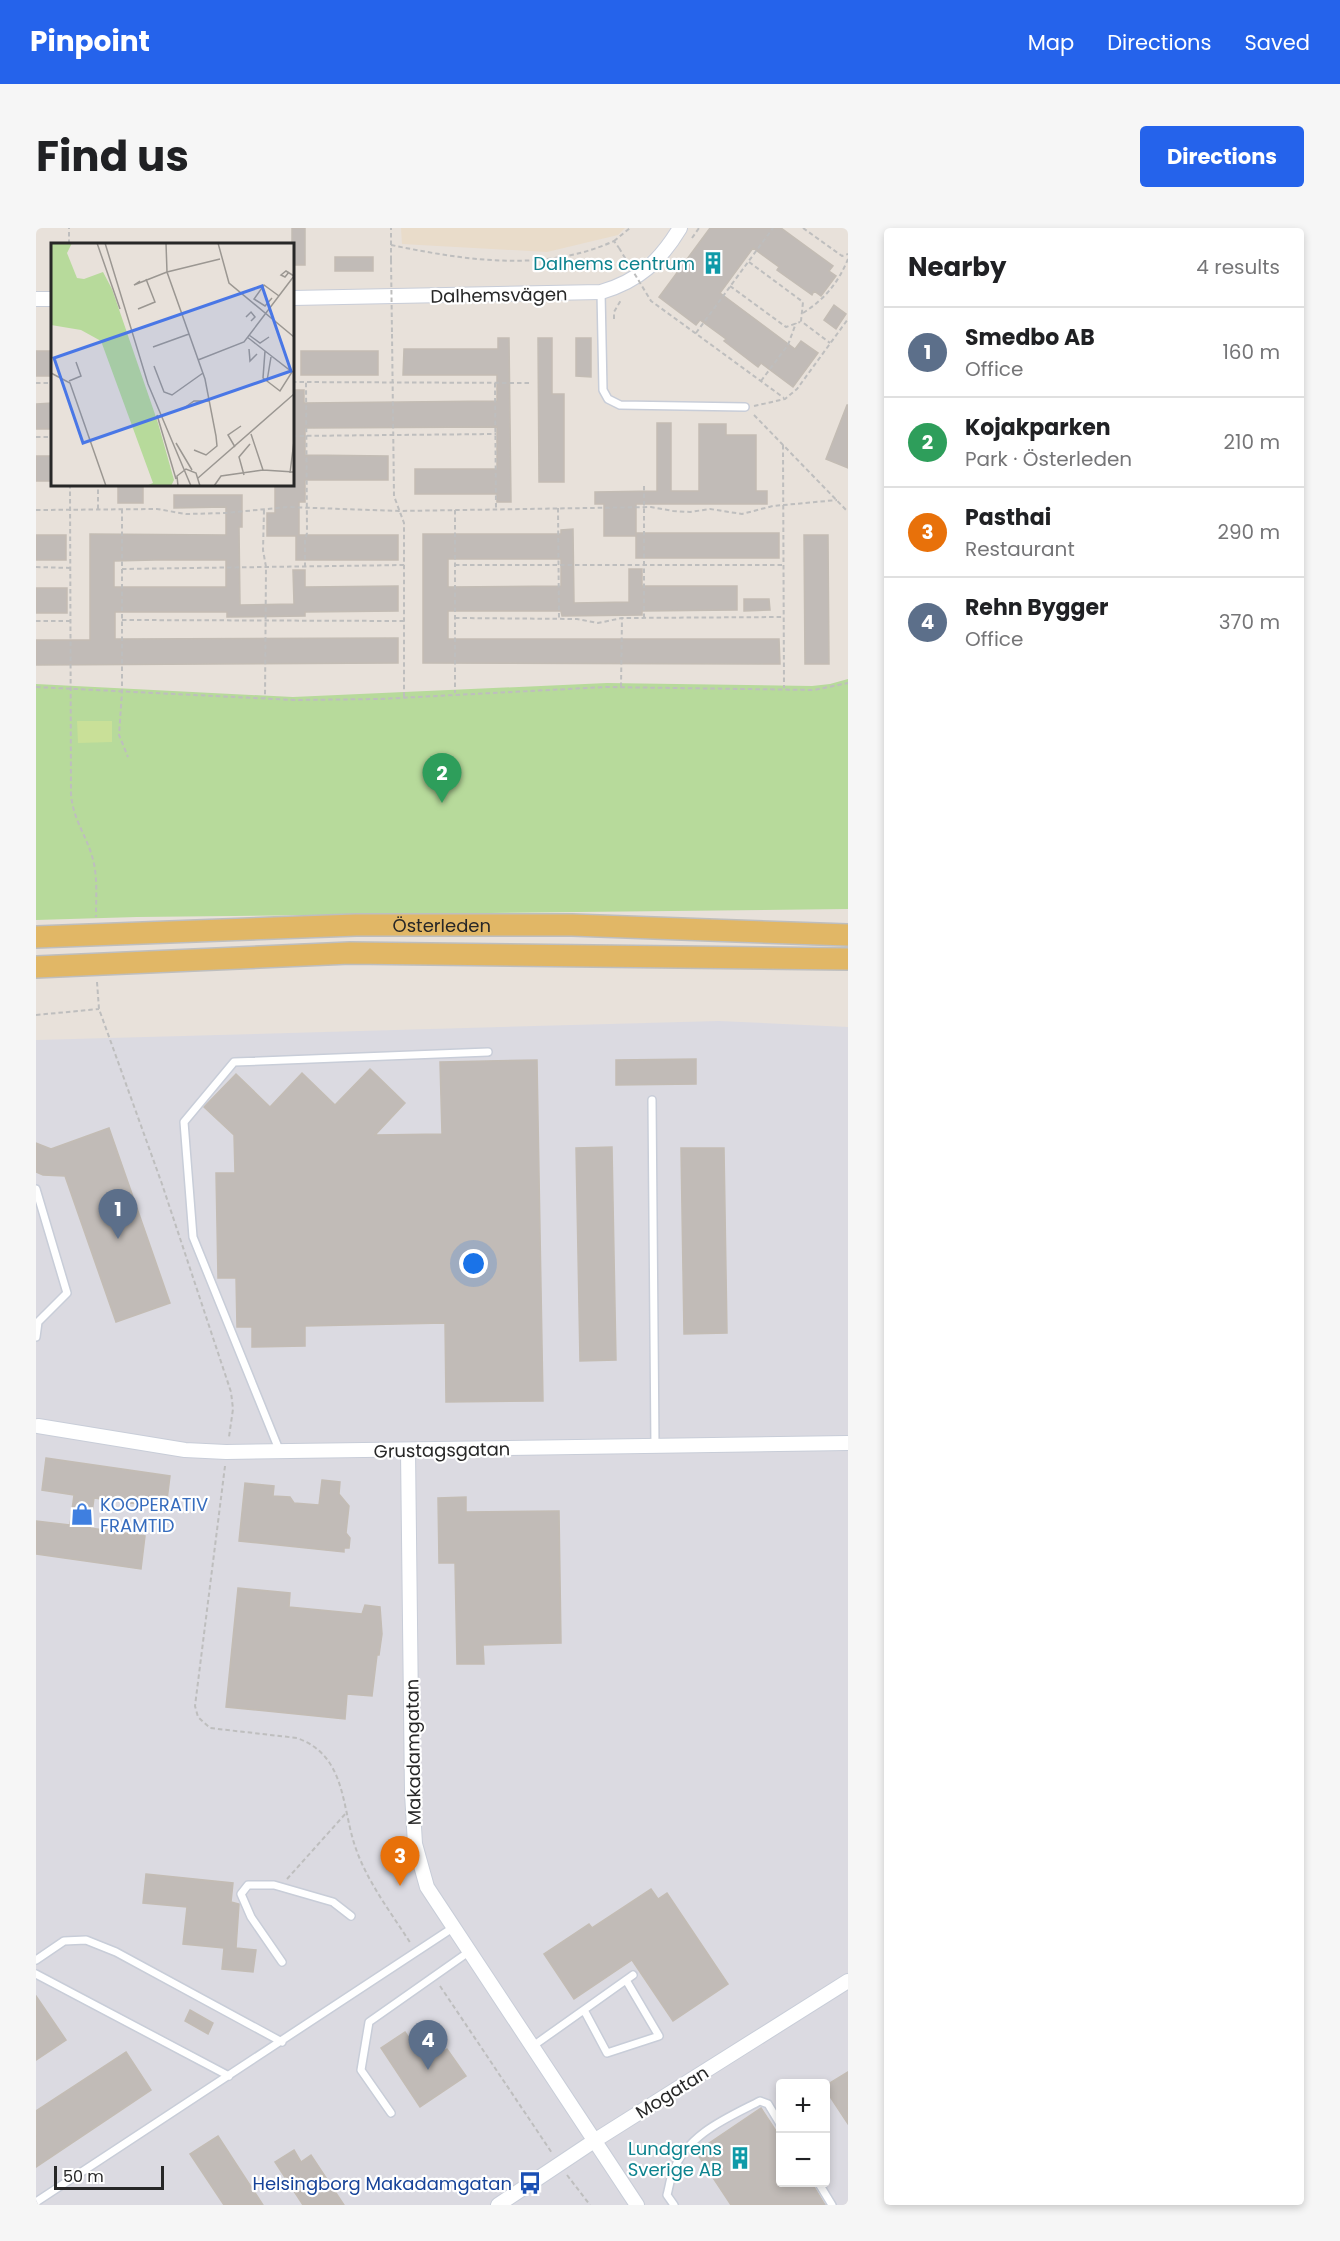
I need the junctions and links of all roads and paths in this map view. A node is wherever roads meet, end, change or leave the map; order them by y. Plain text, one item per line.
1 (391, 228) edge
2 (630, 228) edge
3 (680, 228) edge
4 (773, 228) edge
5 (803, 228) edge
6 (614, 241) junction
7 (391, 245) junction
8 (848, 254) edge
9 (848, 259) edge
10 (748, 262) junction
11 (730, 286) junction
12 (601, 292) junction
13 (294, 298) edge
14 (802, 313) junction
15 (848, 319) edge
16 (801, 321) junction
17 (796, 323) junction
18 (696, 333) junction
19 (830, 343) junction
20 (761, 381) junction
21 (294, 382) edge
22 (306, 382) junction
23 (393, 382) junction
24 (495, 383) junction
25 (531, 383) dead end
26 (785, 399) junction
27 (746, 407) junction
28 (496, 434) junction
29 (294, 436) edge
30 (306, 436) junction
31 (393, 436) junction
32 (783, 445) junction
33 (644, 484) dead end
34 (70, 486) edge
35 (98, 486) edge
36 (837, 500) junction
37 (783, 505) junction
38 (644, 507) junction
39 (306, 508) junction
40 (558, 508) junction
41 (122, 509) junction
42 (496, 509) junction
43 (36, 510) edge
44 (70, 510) junction
45 (98, 510) junction
46 (264, 510) junction
47 (455, 510) junction
48 (847, 510) edge
49 (399, 511) junction
50 (404, 565) junction
51 (455, 565) junction
52 (558, 565) junction
53 (644, 565) junction
54 (783, 565) junction
55 (36, 567) edge
56 (266, 567) junction
57 (305, 567) junction
58 (70, 568) junction
59 (122, 569) junction
60 (783, 617) junction
61 (455, 618) junction
62 (559, 618) junction
63 (622, 618) junction
64 (644, 618) junction
65 (122, 620) junction
66 (36, 621) edge
67 (71, 621) junction
68 (266, 621) junction
69 (404, 621) junction
70 (848, 683) edge
71 (36, 687) edge
72 (621, 687) junction
73 (784, 689) junction
74 (71, 690) junction
75 (122, 692) junction
76 (455, 694) junction
77 (404, 698) junction
78 (265, 699) junction
79 (128, 757) dead end
80 (96, 919) dead end
81 (848, 935) edge
82 (36, 936) edge
83 (848, 958) edge
84 (41, 968) edge
85 (96, 979) dead end
86 (99, 1009) junction
87 (36, 1015) edge
88 (488, 1052) dead end
89 (652, 1100) dead end
90 (36, 1189) edge
91 (36, 1337) edge
92 (37, 1426) edge
93 (848, 1443) edge
94 (655, 1446) junction
95 (408, 1451) junction
96 (226, 1452) junction
97 (280, 1452) junction
98 (347, 1812) junction
99 (279, 1887) junction
100 (351, 1916) dead end
101 (454, 1927) junction
102 (470, 1951) junction
103 (417, 1953) junction
104 (36, 1960) edge
105 (282, 1962) dead end
106 (36, 1974) edge
107 (633, 1975) dead end
108 (433, 1977) junction
109 (626, 1980) junction
110 (848, 1982) edge
111 (584, 2010) junction
112 (282, 2042) junction
113 (533, 2046) junction
114 (229, 2076) junction
115 (391, 2113) dead end
116 (776, 2117) edge
117 (594, 2141) junction
118 (559, 2164) junction
119 (821, 2187) edge
120 (36, 2202) edge
121 (498, 2205) edge
122 (590, 2205) edge
123 (637, 2205) edge
124 (674, 2205) edge
125 (832, 2205) edge

1 - 7 path
2 - 6 path
3 - 12 street, Dalhemsvägen
4 - 10 path
5 - 8 path
6 - 7 path
6 - 18 path, bridge
7 - 23 path, bridge
9 - 14 path
10 - 11 path
10 - 14 path
11 - 17 path
11 - 18 path
12 - 13 street, Dalhemsvägen
12 - 27 lane
14 - 16 path
15 - 19 path
16 - 17 path
16 - 19 path
17 - 20 path
18 - 20 path
19 - 26 path
20 - 26 path
21 - 22 path
22 - 23 path
22 - 30 path
23 - 24 path
23 - 31 path
24 - 25 path
24 - 28 path
26 - 27 path
27 - 32 path
28 - 31 path
28 - 42 path
29 - 30 path
30 - 31 path
30 - 39 path
31 - 49 path
32 - 36 path
32 - 37 path
33 - 38 path
34 - 44 path
35 - 45 path
36 - 37 path
36 - 48 path
37 - 38 path
37 - 54 path
38 - 40 path
38 - 53 path
39 - 46 path
39 - 49 path
39 - 57 path
40 - 42 path
40 - 52 path
41 - 45 path
41 - 46 path
41 - 59 path
42 - 47 path
43 - 44 path
44 - 45 path
44 - 58 path
46 - 56 path
47 - 49 path
47 - 51 path
49 - 50 path
50 - 57 path
50 - 69 path
51 - 52 path
51 - 61 path
52 - 53 path
52 - 62 path
53 - 54 path
53 - 64 path
54 - 60 path
55 - 58 path
56 - 57 path
56 - 59 path
56 - 68 path
58 - 67 path
59 - 65 path
60 - 64 path
60 - 73 path
61 - 62 path
61 - 76 path
62 - 63 path
63 - 64 path
63 - 72 path
65 - 68 path
65 - 75 path
66 - 67 path
67 - 74 path
68 - 69 path
68 - 78 path
69 - 77 path
70 - 73 path
71 - 74 path
72 - 73 path
72 - 76 path
74 - 75 path
74 - 80 path
75 - 78 path
75 - 79 path
76 - 77 path
77 - 78 path
81 - 82 main road, Österleden
83 - 84 main road, Österleden
85 - 86 path
86 - 87 path
86 - 96 path
88 - 97 lane
89 - 94 lane
90 - 91 lane
92 - 96 street, Grustagsgatan
93 - 94 street, Grustagsgatan
94 - 95 street, Grustagsgatan
95 - 97 street, Grustagsgatan
95 - 101 street, Makadamgatan
96 - 97 street, Grustagsgatan
96 - 98 path
98 - 99 path
98 - 103 path
99 - 100 lane
99 - 105 lane
101 - 102 street, Makadamgatan
101 - 103 lane
102 - 108 lane
102 - 113 street, Makadamgatan
103 - 112 lane
104 - 112 lane
106 - 114 lane
107 - 109 lane
108 - 115 lane
108 - 118 path
109 - 111 lane
109 - 111 lane
110 - 117 street, Mogatan
111 - 113 lane
112 - 114 lane
113 - 117 street, Makadamgatan
114 - 120 lane
116 - 124 lane
117 - 118 street, Mogatan
117 - 123 street, Makadamgatan
118 - 121 street, Mogatan
118 - 122 path
119 - 125 lane

